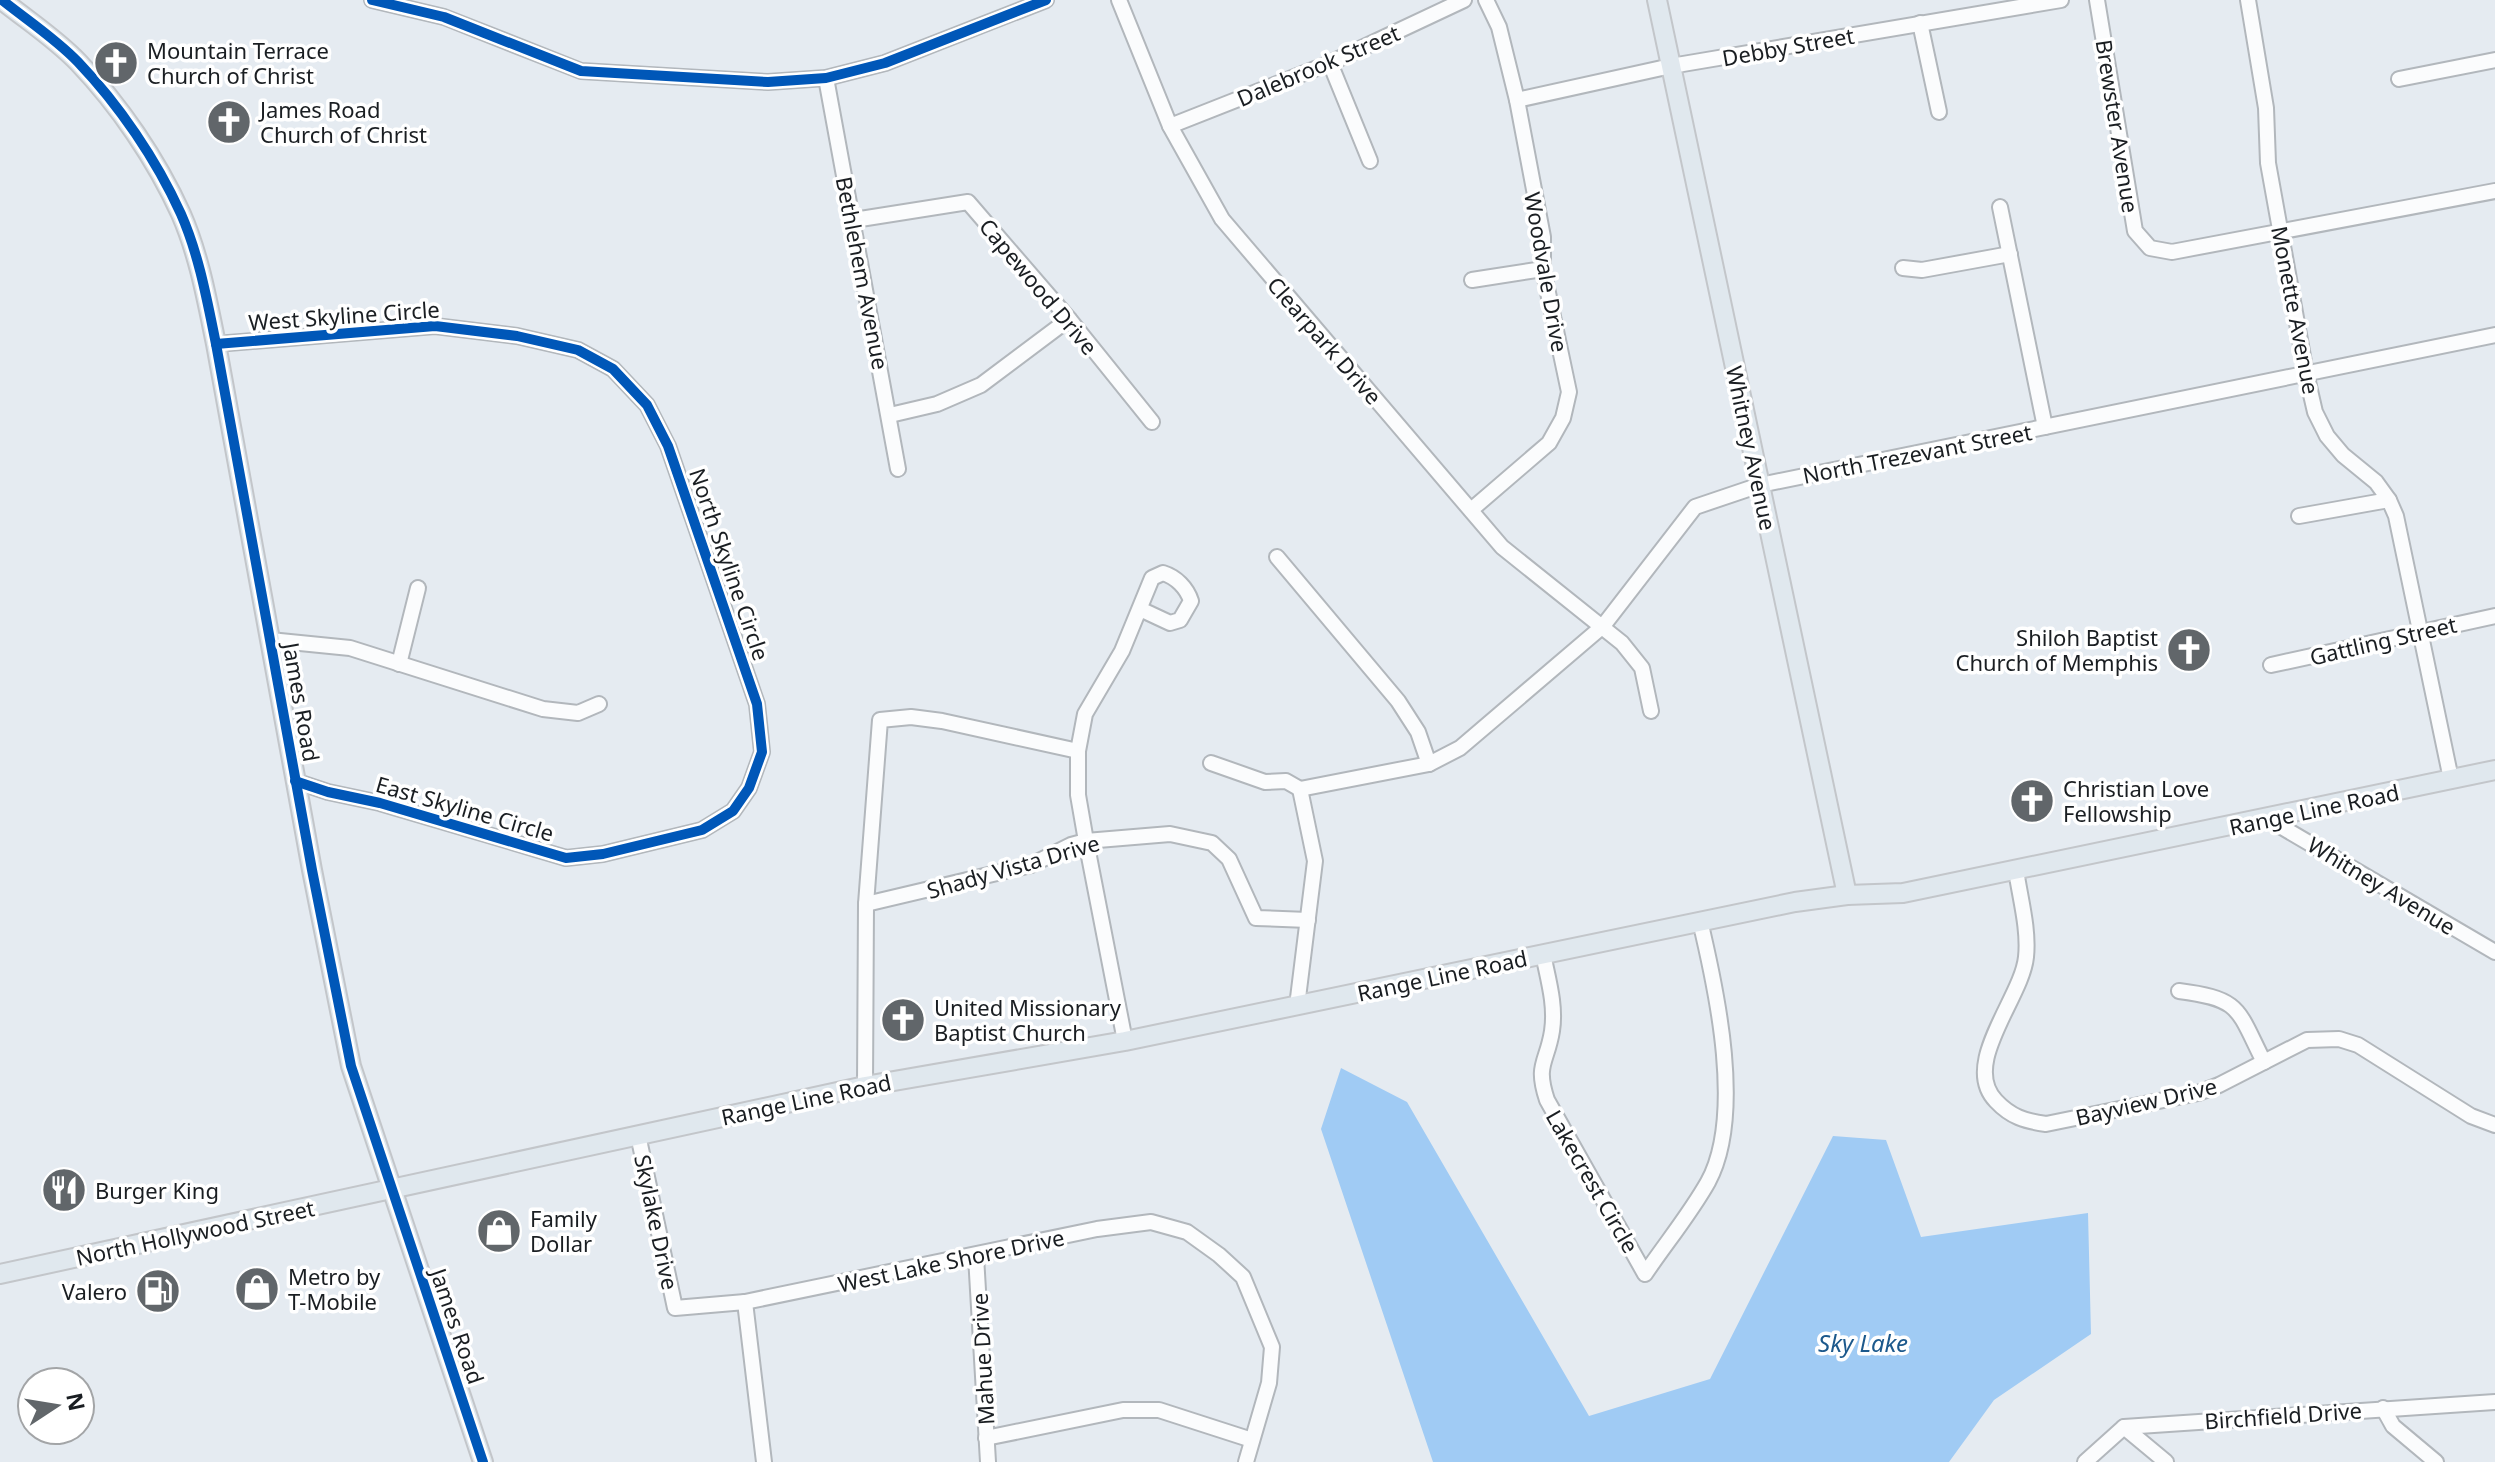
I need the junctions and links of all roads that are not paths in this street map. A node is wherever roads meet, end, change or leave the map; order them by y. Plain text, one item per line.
1 (2, 0) edge
2 (372, 0) edge
3 (1046, 0) edge
4 (1119, 0) edge
5 (1464, 0) edge
6 (1486, 0) edge
7 (1657, 0) edge
8 (2061, 0) edge
9 (2097, 0) edge
10 (2248, 0) edge
11 (2040, 1) edge
12 (1920, 23) junction
13 (2495, 60) edge
14 (1330, 63) junction
15 (1671, 66) junction
16 (826, 78) junction
17 (2399, 79) dead end
18 (1517, 100) junction
19 (1939, 112) dead end
20 (1170, 126) junction
21 (1370, 161) dead end
22 (2495, 191) edge
23 (2000, 207) dead end
24 (854, 220) junction
25 (2281, 231) junction
26 (2010, 254) junction
27 (1903, 268) dead end
28 (1543, 269) junction
29 (1472, 280) dead end
30 (1069, 319) junction
31 (2495, 335) edge
32 (216, 344) junction
33 (613, 369) joint
34 (2306, 373) junction
35 (890, 415) junction
36 (1152, 422) dead end
37 (2045, 427) junction
38 (898, 469) dead end
39 (1760, 485) junction
40 (2389, 500) junction
41 (1471, 510) junction
42 (2299, 516) dead end
43 (1277, 557) dead end
44 (418, 588) dead end
45 (1140, 609) dead end
46 (2495, 616) edge
47 (1603, 626) junction
48 (2420, 632) junction
49 (270, 640) junction
50 (399, 664) junction
51 (2271, 665) dead end
52 (599, 704) dead end
53 (1651, 711) dead end
54 (1078, 751) junction
55 (1211, 763) dead end
56 (1429, 764) junction
57 (2495, 770) edge
58 (2451, 779) junction
59 (295, 781) junction
60 (749, 788) joint
61 (1300, 789) junction
62 (2268, 819) junction
63 (1086, 841) junction
64 (2016, 870) junction
65 (1847, 895) junction
66 (866, 904) junction
67 (1308, 920) junction
68 (1700, 921) junction
69 (2495, 952) edge
70 (1543, 954) junction
71 (2179, 991) dead end
72 (1297, 1006) junction
73 (1125, 1041) junction
74 (2264, 1062) junction
75 (865, 1086) junction
76 (2495, 1125) edge
77 (638, 1135) junction
78 (390, 1189) junction
79 (976, 1256) junction
80 (0, 1274) edge
81 (745, 1302) junction
82 (675, 1308) joint
83 (2495, 1402) edge
84 (2383, 1408) junction
85 (2124, 1427) junction
86 (986, 1438) junction
87 (1252, 1440) junction
88 (483, 1462) edge
89 (764, 1462) edge
90 (988, 1462) edge
91 (1246, 1462) edge
92 (2085, 1462) edge
93 (2166, 1462) edge
94 (2436, 1462) edge

1 - 32 main road, James Road
2 - 16 street
3 - 16 street
4 - 20 street, Clearpark Drive
5 - 14 street, Dalebrook Street
6 - 18 street, Woodvale Drive
7 - 15 main road, Whitney Avenue
8 - 11 street, Debby Street
9 - 25 street, Brewster Avenue
10 - 25 street, Monette Avenue
11 - 12 street, Debby Street
12 - 15 street, Debby Street
12 - 19 street
13 - 17 street
14 - 20 street, Dalebrook Street
14 - 21 street
15 - 18 street, Debby Street
15 - 39 main road, Whitney Avenue
16 - 24 street, Bethlehem Avenue
18 - 28 street, Woodvale Drive
20 - 41 street, Clearpark Drive
22 - 25 street
23 - 26 street
24 - 30 street, Capewood Drive
24 - 35 street, Bethlehem Avenue
25 - 34 street, Monette Avenue
26 - 27 street
26 - 37 street
28 - 29 street
28 - 41 street, Woodvale Drive
30 - 35 street
30 - 36 street, Capewood Drive
31 - 34 street, North Trezevant Street
32 - 33 street, West Skyline Circle
32 - 49 main road, James Road
33 - 60 street, North Skyline Circle
34 - 37 street, North Trezevant Street
34 - 40 street, Monette Avenue
35 - 38 street, Bethlehem Avenue
37 - 39 street, North Trezevant Street
39 - 47 street, North Trezevant Street
39 - 65 main road, Whitney Avenue
40 - 42 street
40 - 48 street, Monette Avenue
41 - 47 street, Clearpark Drive
43 - 56 street
44 - 50 street
45 - 54 street
46 - 48 street, Gattling Street
47 - 53 street, Clearpark Drive
47 - 56 street, North Trezevant Street
48 - 51 street, Gattling Street
48 - 58 street, Monette Avenue
49 - 50 street
49 - 59 main road, James Road
50 - 52 street
54 - 63 street
54 - 66 street
55 - 61 street
56 - 61 street, North Trezevant Street
57 - 58 main road, Range Line Road
58 - 62 main road, Range Line Road
59 - 60 street, East Skyline Circle
59 - 78 main road, James Road
61 - 67 street
62 - 64 main road, Range Line Road
62 - 69 street, Whitney Avenue
63 - 66 street, Shady Vista Drive
63 - 67 street, Shady Vista Drive
63 - 73 street
64 - 65 main road, Range Line Road
64 - 74 street, Bayview Drive
65 - 68 main road, Range Line Road
66 - 75 street
67 - 72 street
68 - 70 main road, Range Line Road
68 - 70 street, Lakecrest Circle
70 - 72 main road, Range Line Road
71 - 74 street
72 - 73 main road, Range Line Road
73 - 75 main road, Range Line Road
74 - 76 street, Bayview Drive
75 - 77 main road, Range Line Road
77 - 78 main road, Range Line Road
77 - 82 street, Skylake Drive
78 - 80 main road, North Hollywood Street
78 - 88 main road, James Road
79 - 81 street, West Lake Shore Drive
79 - 86 street, Mahue Drive
79 - 87 street, West Lake Shore Drive
81 - 82 street, West Lake Shore Drive
81 - 89 street
83 - 84 street, Birchfield Drive
84 - 85 street, Birchfield Drive
84 - 94 street
85 - 92 street
85 - 93 street
86 - 87 street
86 - 90 street, Mahue Drive
87 - 91 street, West Lake Shore Drive

